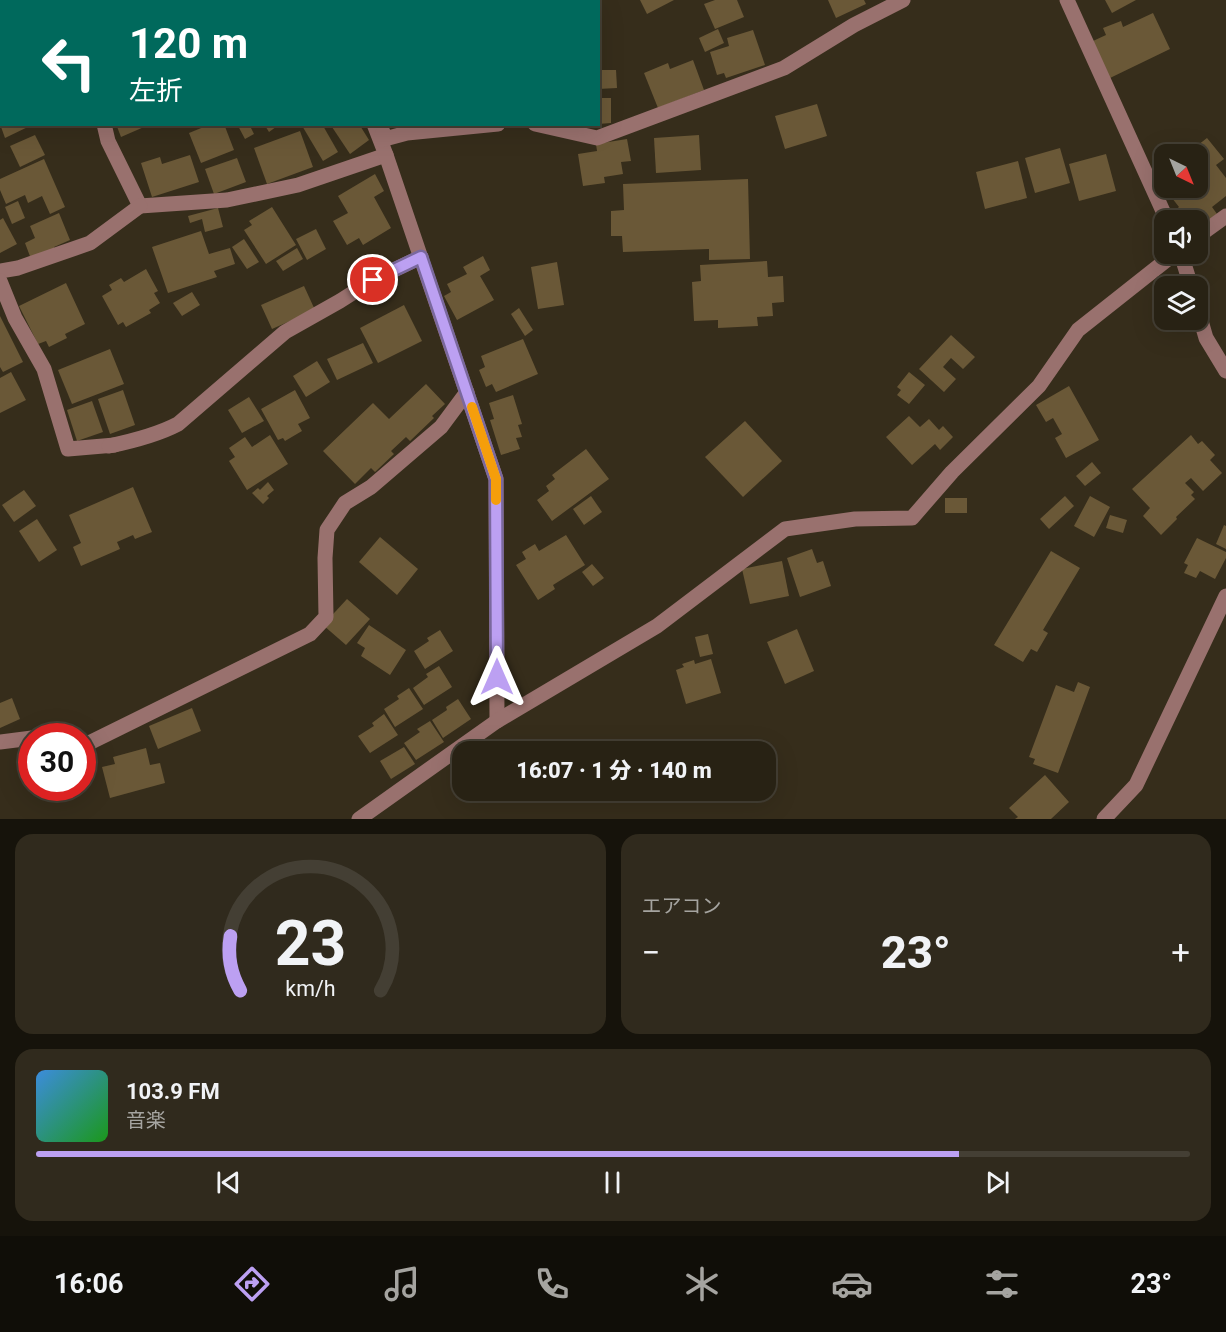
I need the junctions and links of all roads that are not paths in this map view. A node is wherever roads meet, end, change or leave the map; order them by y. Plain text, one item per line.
1 (903, 0) edge
2 (1066, 0) edge
3 (104, 126) edge
4 (375, 126) edge
5 (384, 126) edge
6 (478, 126) edge
7 (544, 126) edge
8 (381, 140) junction
9 (386, 155) junction
10 (140, 206) junction
11 (1162, 210) edge
12 (1226, 216) edge
13 (1208, 229) edge
14 (421, 257) junction
15 (1161, 264) edge
16 (0, 271) edge
17 (0, 281) edge
18 (1204, 330) edge
19 (1226, 371) edge
20 (467, 392) junction
21 (1226, 596) edge
22 (497, 721) junction
23 (18, 740) edge
24 (96, 740) edge
25 (0, 742) edge
26 (359, 819) edge
27 (1104, 819) edge

1 - 7 street
2 - 11 street
3 - 10 street
4 - 8 street
5 - 8 street
6 - 8 street
8 - 9 street
9 - 10 street
9 - 14 street
10 - 16 street
12 - 13 street
14 - 17 street
14 - 20 street
15 - 22 street
18 - 19 street
20 - 22 street
20 - 24 street
21 - 27 street
22 - 26 street
23 - 25 street

